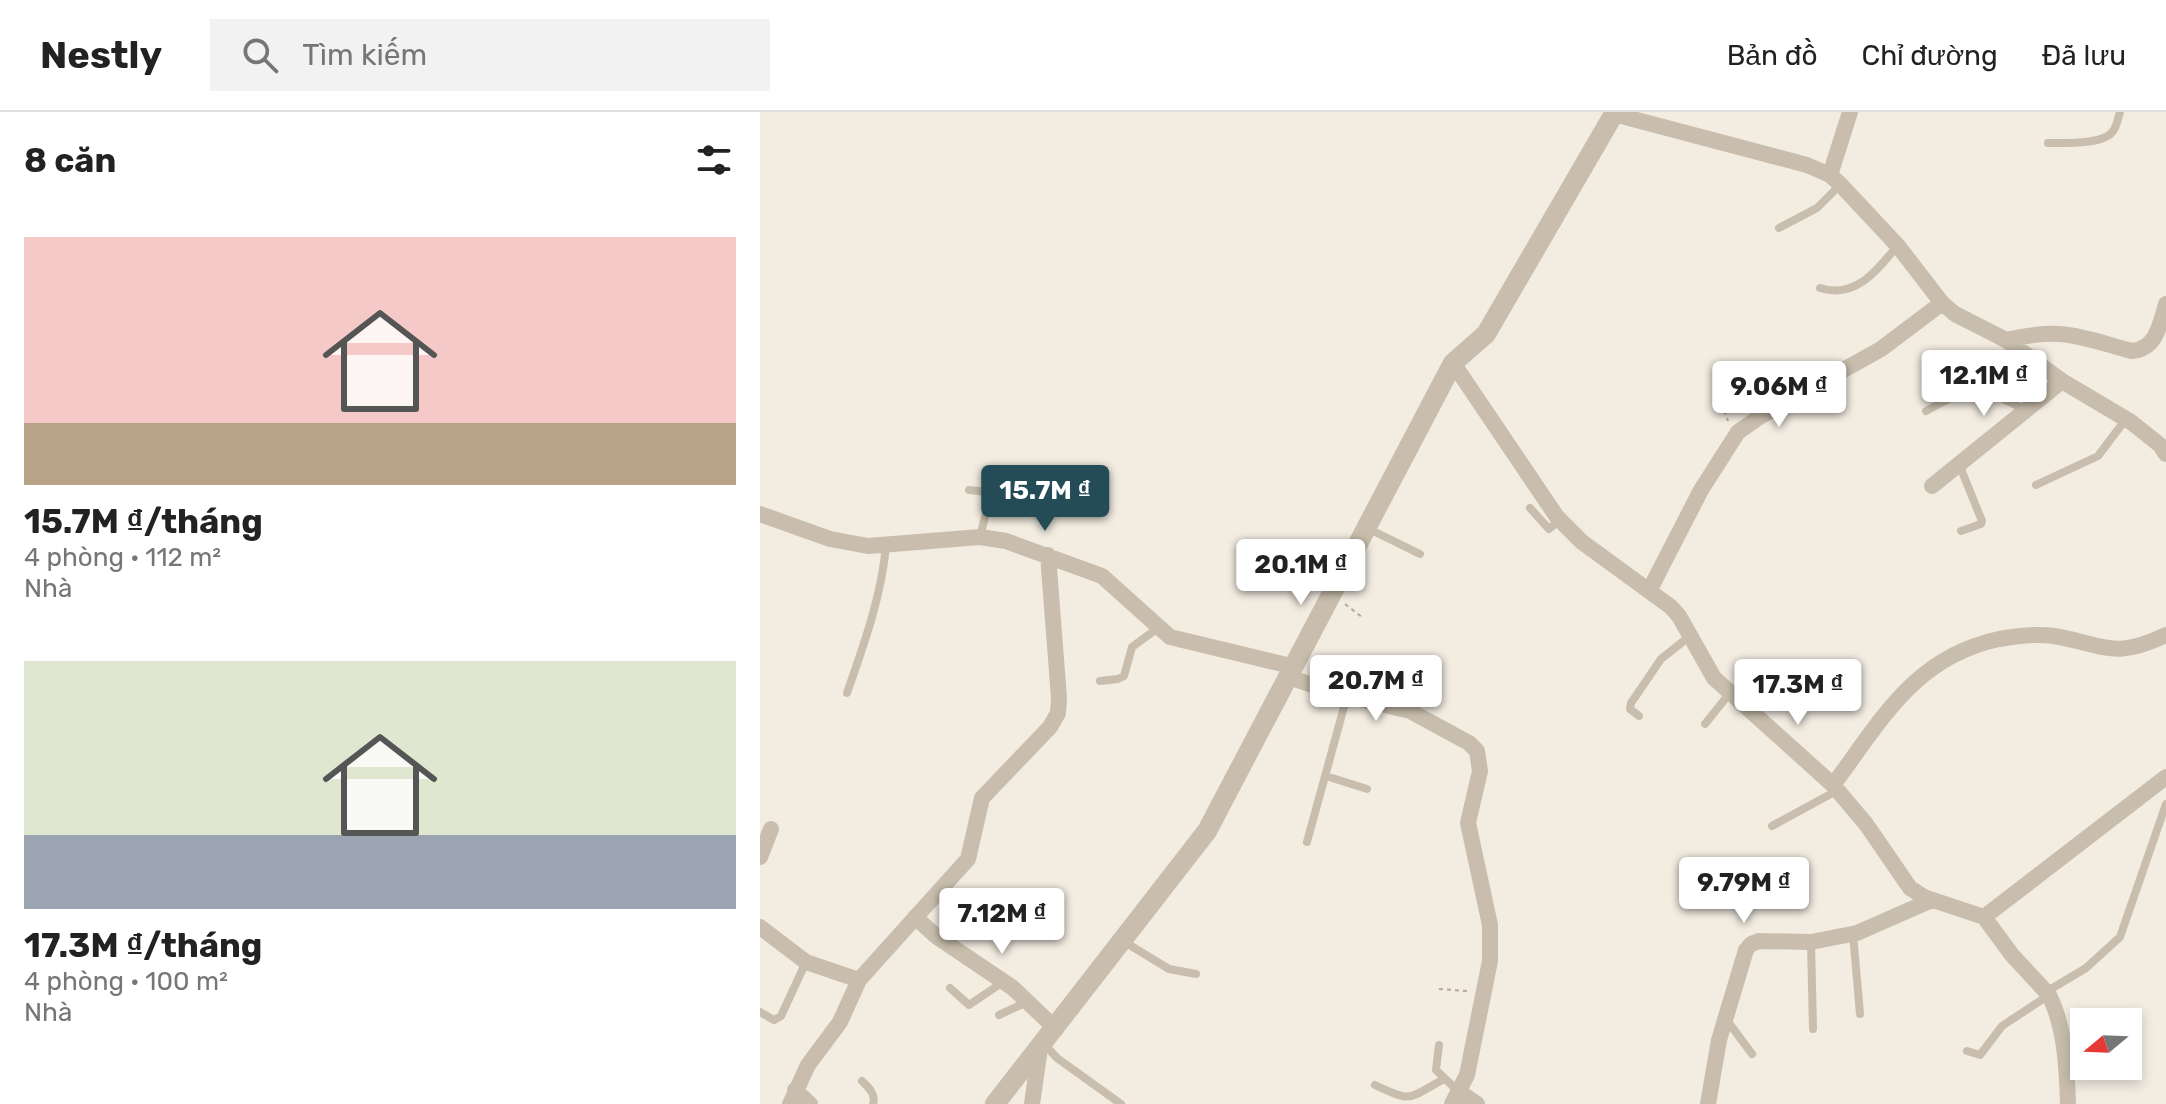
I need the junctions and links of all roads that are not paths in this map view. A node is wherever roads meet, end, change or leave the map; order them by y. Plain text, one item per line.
1 (1850, 112) edge
2 (2120, 112) edge
3 (1615, 113) edge
4 (2048, 143) dead end
5 (1835, 180) junction
6 (1779, 228) dead end
7 (1898, 246) junction
8 (1820, 288) dead end
9 (1942, 303) junction
10 (2166, 304) edge
11 (2162, 332) edge
12 (2006, 340) junction
13 (1453, 363) junction
14 (2062, 381) junction
15 (2025, 410) junction
16 (1926, 411) dead end
17 (2126, 419) junction
18 (2166, 454) edge
19 (1959, 464) junction
20 (2036, 485) dead end
21 (1932, 486) dead end
22 (969, 490) dead end
23 (1530, 508) dead end
24 (760, 514) edge
25 (1560, 520) junction
26 (1367, 528) junction
27 (1961, 531) dead end
28 (980, 537) junction
29 (886, 546) junction
30 (1420, 554) dead end
31 (1048, 555) junction
32 (1649, 591) junction
33 (1158, 628) junction
34 (2166, 635) edge
35 (1690, 636) junction
36 (1292, 672) junction
37 (1100, 681) dead end
38 (847, 693) dead end
39 (1729, 694) junction
40 (1347, 695) junction
41 (1639, 716) dead end
42 (1705, 724) dead end
43 (1326, 776) junction
44 (2166, 777) edge
45 (1835, 788) junction
46 (1367, 789) dead end
47 (2166, 804) edge
48 (1772, 826) dead end
49 (771, 829) dead end
50 (1307, 842) dead end
51 (760, 857) edge
52 (1932, 900) junction
53 (915, 917) junction
54 (1984, 917) junction
55 (760, 927) edge
56 (1853, 934) junction
57 (1123, 941) junction
58 (1811, 942) junction
59 (806, 962) junction
60 (1196, 974) dead end
61 (859, 980) junction
62 (1004, 982) junction
63 (950, 988) dead end
64 (2047, 993) junction
65 (1029, 1002) junction
66 (760, 1012) edge
67 (1860, 1014) dead end
68 (999, 1015) dead end
69 (1725, 1018) junction
70 (1813, 1029) dead end
71 (1047, 1040) junction
72 (1439, 1045) dead end
73 (1967, 1051) dead end
74 (1752, 1054) dead end
75 (1444, 1079) junction
76 (862, 1081) dead end
77 (1375, 1085) dead end
78 (793, 1097) edge
79 (1455, 1098) edge
80 (810, 1104) edge
81 (873, 1104) edge
82 (995, 1104) edge
83 (1032, 1104) edge
84 (1121, 1104) edge
85 (1477, 1104) edge
86 (1708, 1104) edge
87 (2068, 1104) edge

1 - 5 street
2 - 4 lane
3 - 5 street
3 - 13 street
5 - 6 lane
5 - 7 street
7 - 8 lane
7 - 9 street
9 - 12 street
9 - 32 street
10 - 11 street
11 - 12 street
12 - 14 street
13 - 25 street
13 - 26 street
14 - 15 street
14 - 17 street
15 - 16 lane
15 - 19 street
17 - 18 street
17 - 20 lane
19 - 21 street
19 - 27 lane
22 - 28 lane
23 - 25 lane
24 - 29 street
25 - 32 street
26 - 30 lane
26 - 36 street
28 - 29 street
28 - 31 street
29 - 38 lane
31 - 33 street
31 - 53 street
32 - 35 street
33 - 36 street
33 - 37 lane
34 - 45 street
35 - 39 street
35 - 41 lane
36 - 40 street
36 - 57 street
39 - 42 lane
39 - 45 street
40 - 43 lane
40 - 79 street
43 - 46 lane
43 - 50 lane
44 - 54 street
45 - 48 lane
45 - 52 street
47 - 64 lane
49 - 51 street
52 - 54 street
52 - 56 street
53 - 61 street
53 - 62 street
54 - 64 street
55 - 59 street
56 - 58 street
56 - 67 lane
57 - 60 lane
57 - 71 street
58 - 69 street
58 - 70 lane
59 - 61 street
59 - 66 lane
61 - 78 street
62 - 63 lane
62 - 65 street
64 - 73 lane
64 - 87 street
65 - 68 lane
65 - 71 street
69 - 74 lane
69 - 86 street
71 - 82 street
71 - 83 street
71 - 84 lane
72 - 75 lane
75 - 77 lane
75 - 79 lane
76 - 81 lane
78 - 80 street
79 - 85 street

